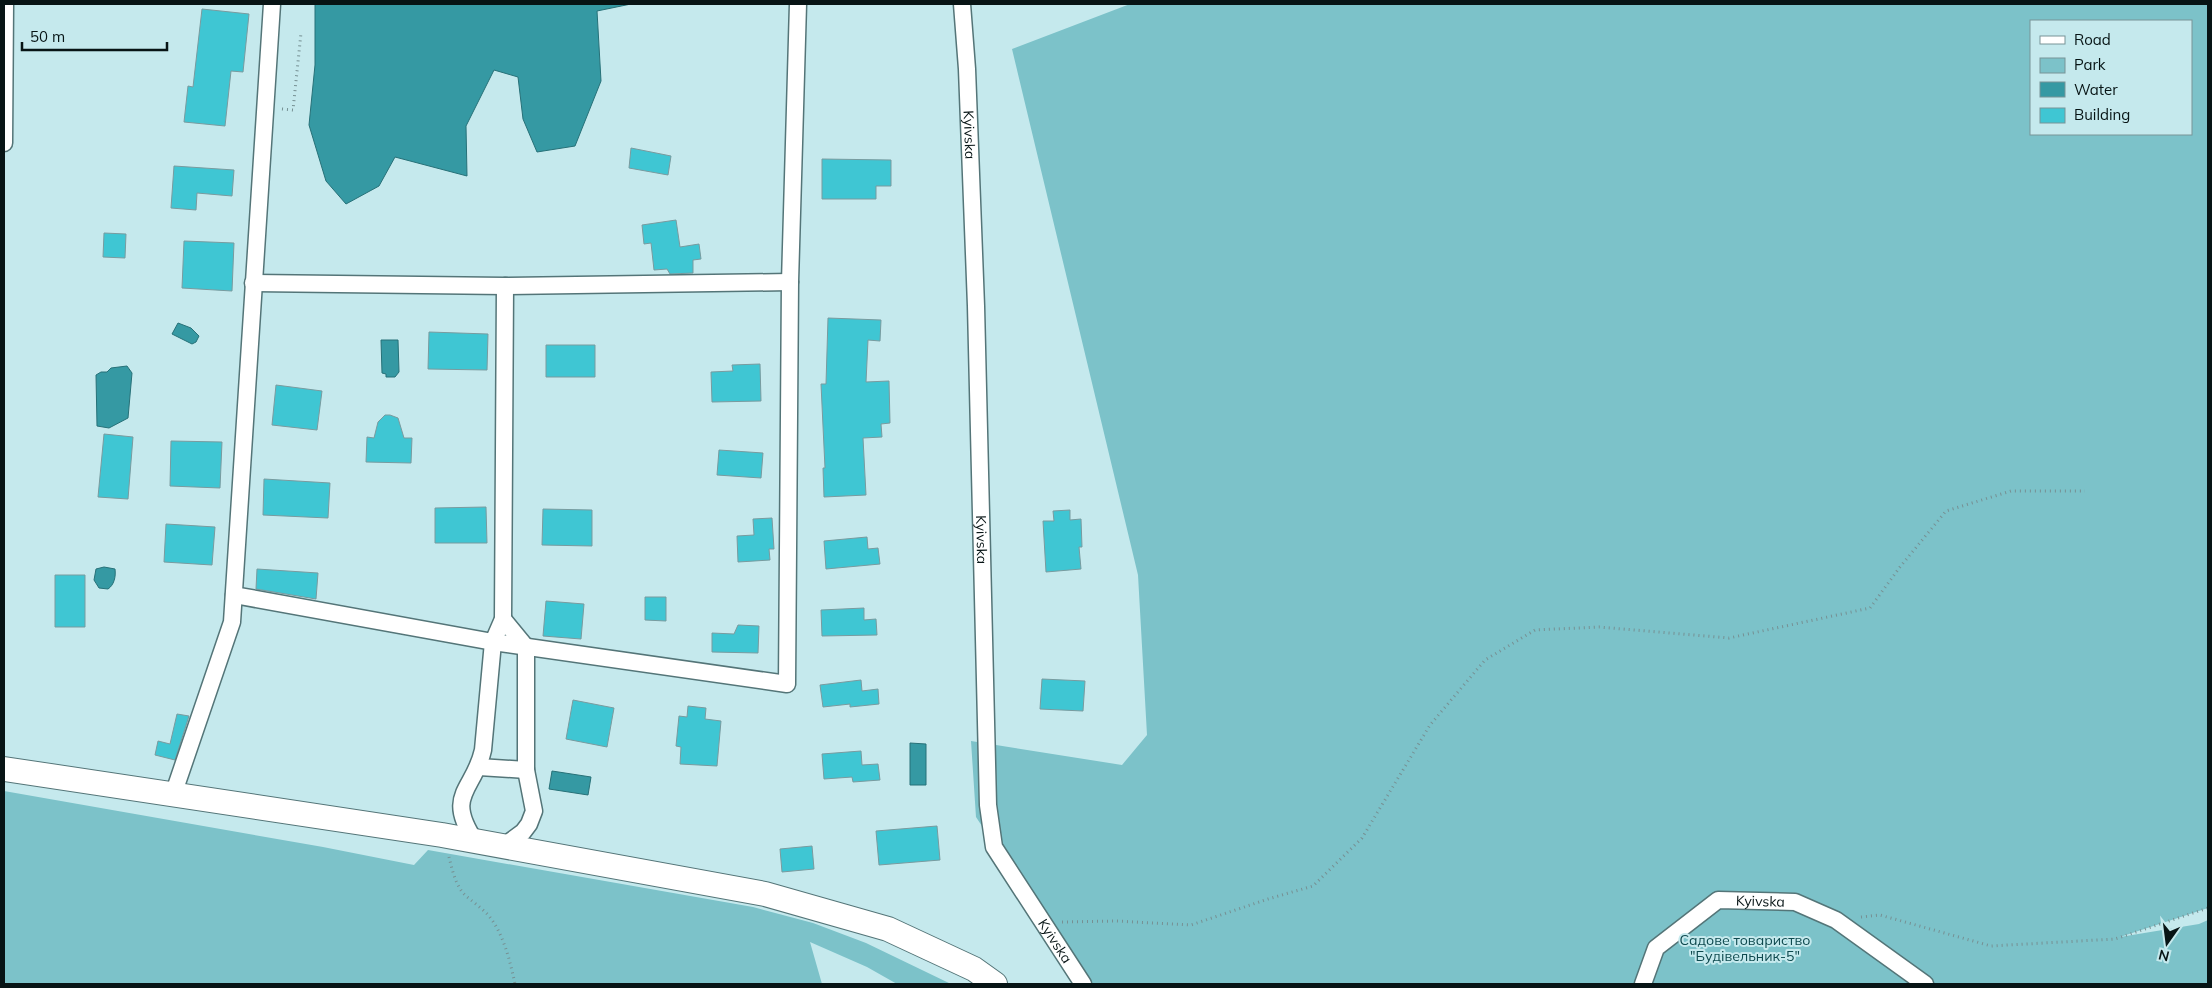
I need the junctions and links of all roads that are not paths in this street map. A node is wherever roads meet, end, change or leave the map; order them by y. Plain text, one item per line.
1 (5, 4) edge
2 (272, 4) edge
3 (798, 4) edge
4 (962, 4) edge
5 (4, 143) edge
6 (790, 282) junction
7 (253, 283) junction
8 (505, 286) junction
9 (234, 594) junction
10 (503, 619) junction
11 (493, 642) junction
12 (526, 647) junction
13 (479, 766) junction
14 (4, 769) edge
15 (526, 770) junction
16 (173, 795) junction
17 (475, 841) junction
18 (504, 846) junction
19 (995, 984) edge
20 (1082, 984) edge
21 (1643, 984) edge
22 (1925, 984) edge

1 - 5 street
2 - 7 street
3 - 6 street
4 - 20 street, Kyivska
6 - 8 street
6 - 12 street
7 - 8 street
7 - 9 street
8 - 10 street
9 - 11 street
9 - 16 street
10 - 11 street
10 - 12 street
11 - 12 street
11 - 13 street
12 - 15 street
13 - 15 street
13 - 17 street
14 - 16 main road
15 - 18 street
16 - 17 main road
17 - 18 main road
18 - 19 main road
21 - 22 street, Kyivska

